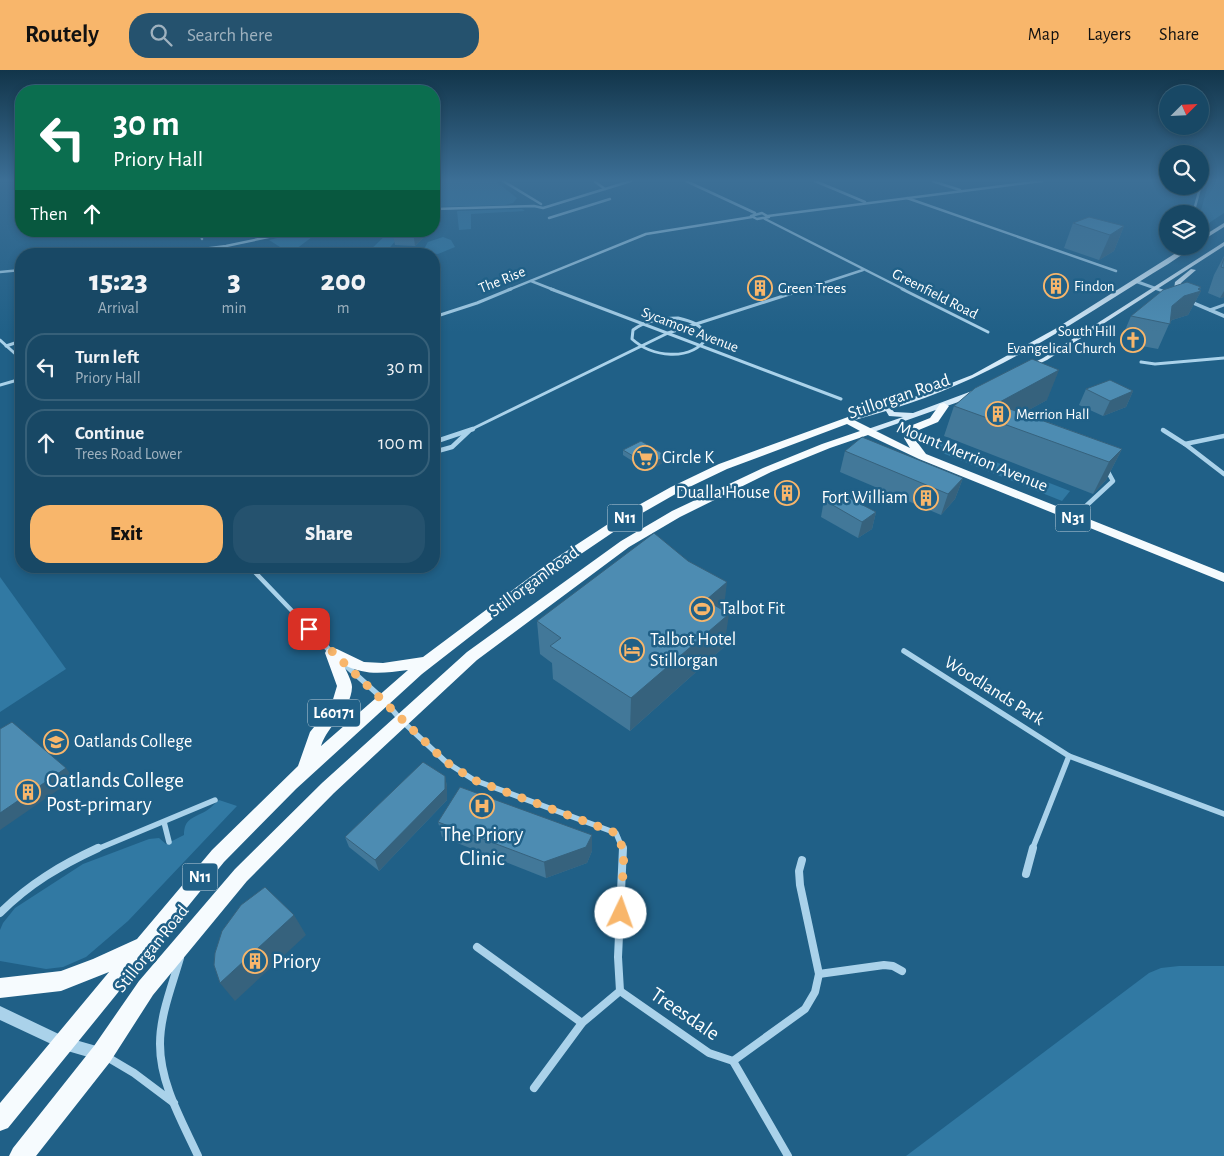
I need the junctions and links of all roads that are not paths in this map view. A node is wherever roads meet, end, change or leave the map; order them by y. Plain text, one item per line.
1 (657, 232) edge
2 (794, 232) edge
3 (1003, 232) edge
4 (268, 237) edge
5 (1224, 244) edge
6 (210, 248) edge
7 (1176, 255) edge
8 (1190, 265) junction
9 (1155, 268) junction
10 (864, 270) junction
11 (15, 271) edge
12 (1116, 271) dead end
13 (0, 272) edge
14 (1176, 274) junction
15 (531, 281) junction
16 (1135, 281) junction
17 (1156, 288) junction
18 (1144, 295) junction
19 (1193, 303) junction
20 (1224, 305) edge
21 (1210, 310) junction
22 (440, 315) edge
23 (1224, 316) edge
24 (642, 323) junction
25 (697, 323) junction
26 (988, 332) dead end
27 (668, 333) junction
28 (0, 340) edge
29 (15, 343) edge
30 (6, 346) junction
31 (702, 346) junction
32 (641, 347) junction
33 (15, 354) edge
34 (1224, 358) edge
35 (1141, 362) dead end
36 (1016, 373) edge
37 (15, 381) edge
38 (0, 385) edge
39 (986, 388) edge
40 (841, 399) dead end
41 (944, 406) junction
42 (887, 408) junction
43 (848, 420) junction
44 (1162, 430) dead end
45 (469, 431) junction
46 (868, 432) junction
47 (1224, 436) edge
48 (440, 439) edge
49 (1185, 444) junction
50 (440, 450) edge
51 (923, 457) junction
52 (1107, 470) edge
53 (1224, 474) edge
54 (1078, 520) junction
55 (256, 573) edge
56 (1224, 578) edge
57 (904, 651) dead end
58 (332, 653) junction
59 (427, 661) junction
60 (383, 699) junction
61 (401, 720) junction
62 (1069, 756) junction
63 (305, 770) junction
64 (215, 800) dead end
65 (1224, 814) edge
66 (164, 822) junction
67 (169, 842) dead end
68 (802, 860) dead end
69 (1026, 874) dead end
70 (0, 913) edge
71 (183, 944) junction
72 (143, 945) junction
73 (476, 947) dead end
74 (902, 971) dead end
75 (819, 974) junction
76 (0, 988) edge
77 (620, 991) junction
78 (0, 1013) edge
79 (582, 1023) junction
80 (64, 1043) junction
81 (102, 1054) junction
82 (733, 1062) junction
83 (534, 1088) dead end
84 (175, 1104) junction
85 (0, 1120) edge
86 (21, 1156) edge
87 (198, 1156) edge
88 (788, 1156) edge

1 - 15 street, The Rise
2 - 10 street, Greenfield Road
3 - 12 street
4 - 6 street
5 - 8 main road
7 - 9 main road, Stillorgan Road
8 - 14 main road
8 - 19 main road
9 - 14 main road
9 - 16 main road, Stillorgan Road
10 - 25 street
10 - 26 street, Greenfield Road
11 - 13 street
14 - 17 main road
15 - 22 street, The Rise
15 - 24 street, Sycamore Avenue
16 - 17 street
16 - 42 main road, Stillorgan Road
17 - 18 main road
17 - 19 street
18 - 19 main road
18 - 36 main road
19 - 21 street
20 - 21 street
21 - 23 street
24 - 25 street
24 - 27 street, Sycamore Avenue
24 - 32 street
25 - 27 street
25 - 31 street
27 - 31 street, Sycamore Avenue
27 - 32 street
28 - 30 street
29 - 30 street
30 - 33 street
31 - 32 street
31 - 40 street, Sycamore Avenue
32 - 45 street
34 - 35 street
37 - 38 street
39 - 41 main road, Stillorgan Road
41 - 42 main road
41 - 46 main road, Stillorgan Road
41 - 51 highway
42 - 43 main road, Stillorgan Road
43 - 46 highway, Mount Merrion Avenue / N31
43 - 59 highway, Stillorgan Road / N11
44 - 49 street
45 - 48 street
45 - 50 street
46 - 51 highway, Mount Merrion Avenue / N31
46 - 61 highway, Stillorgan Road / N11
47 - 49 street
49 - 53 street
51 - 54 highway, Mount Merrion Avenue / N31
52 - 54 street
54 - 56 highway, Mount Merrion Avenue / N31
55 - 58 street, L60171
57 - 62 street, Woodlands Park
58 - 59 highway, N11
58 - 60 street, L60171
58 - 63 highway, L60171
59 - 60 highway, Stillorgan Road / N11
60 - 61 street, L60171
60 - 63 highway, Stillorgan Road / N11
61 - 71 highway, Stillorgan Road / N11
61 - 77 street
62 - 65 street, Woodlands Park
62 - 69 street
63 - 72 highway, Stillorgan Road / N11
64 - 66 street
66 - 67 street
66 - 70 street
68 - 75 street
71 - 81 highway, Stillorgan Road / N11
71 - 84 street
72 - 76 highway, N11
72 - 80 highway, Stillorgan Road / N11
73 - 79 street
74 - 75 street
75 - 82 street
77 - 79 street
77 - 82 street, Treesdale
78 - 80 street
79 - 83 street
80 - 81 street
80 - 85 highway, Stillorgan Road / N11
81 - 84 street
81 - 86 highway, Stillorgan Road / N11
82 - 88 street
84 - 87 street

